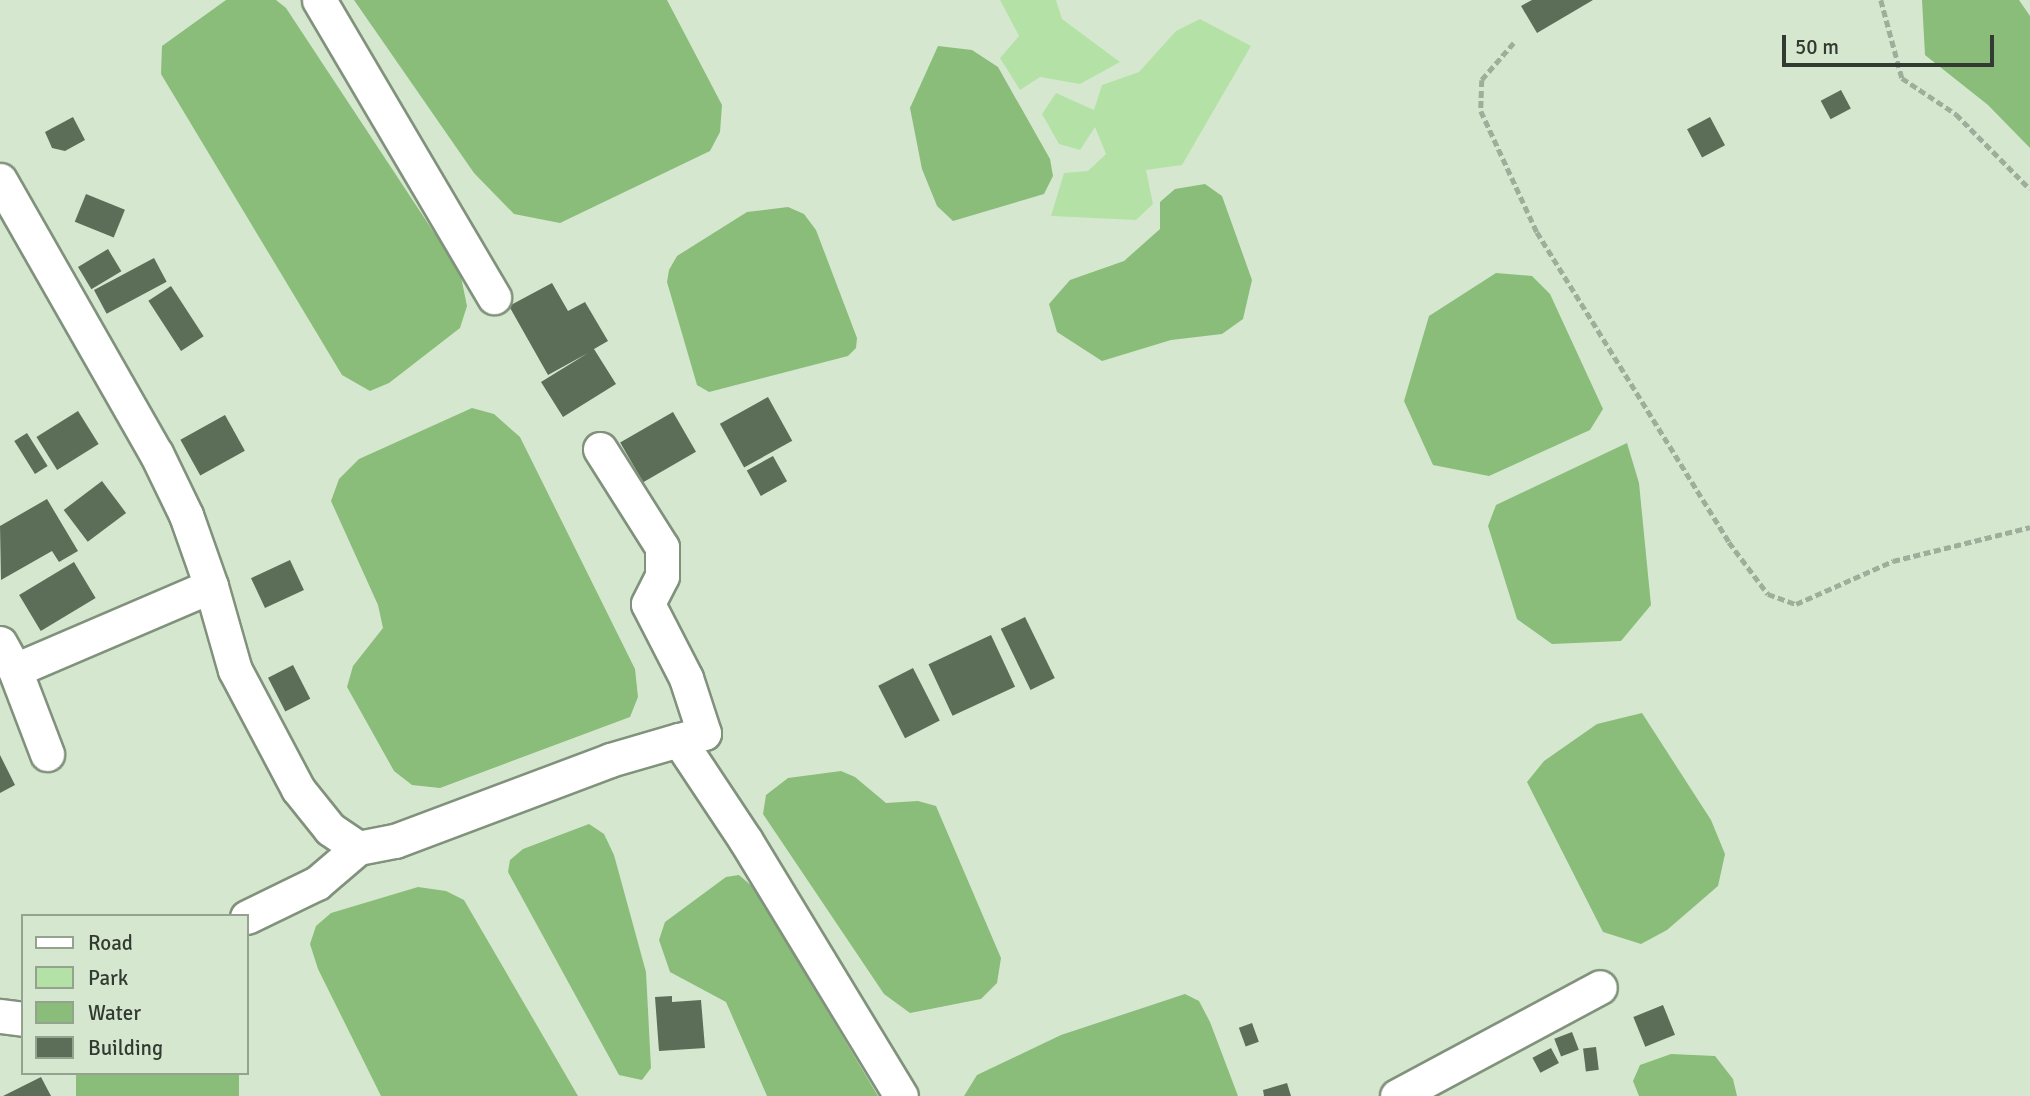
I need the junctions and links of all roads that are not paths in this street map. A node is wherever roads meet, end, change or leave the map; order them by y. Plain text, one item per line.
1 (319, 0) edge
2 (0, 180) edge
3 (494, 297) dead end
4 (600, 449) dead end
5 (211, 586) junction
6 (8, 656) edge
7 (679, 740) junction
8 (47, 754) dead end
9 (358, 848) junction
10 (248, 917) edge
11 (1600, 987) dead end
12 (0, 1016) edge
13 (21, 1019) edge
14 (901, 1096) edge
15 (1397, 1096) edge

1 - 3 street
2 - 5 street
4 - 7 street
5 - 6 street
5 - 9 street
6 - 8 street
7 - 9 street
7 - 14 street
9 - 10 street
11 - 15 street
12 - 13 street

